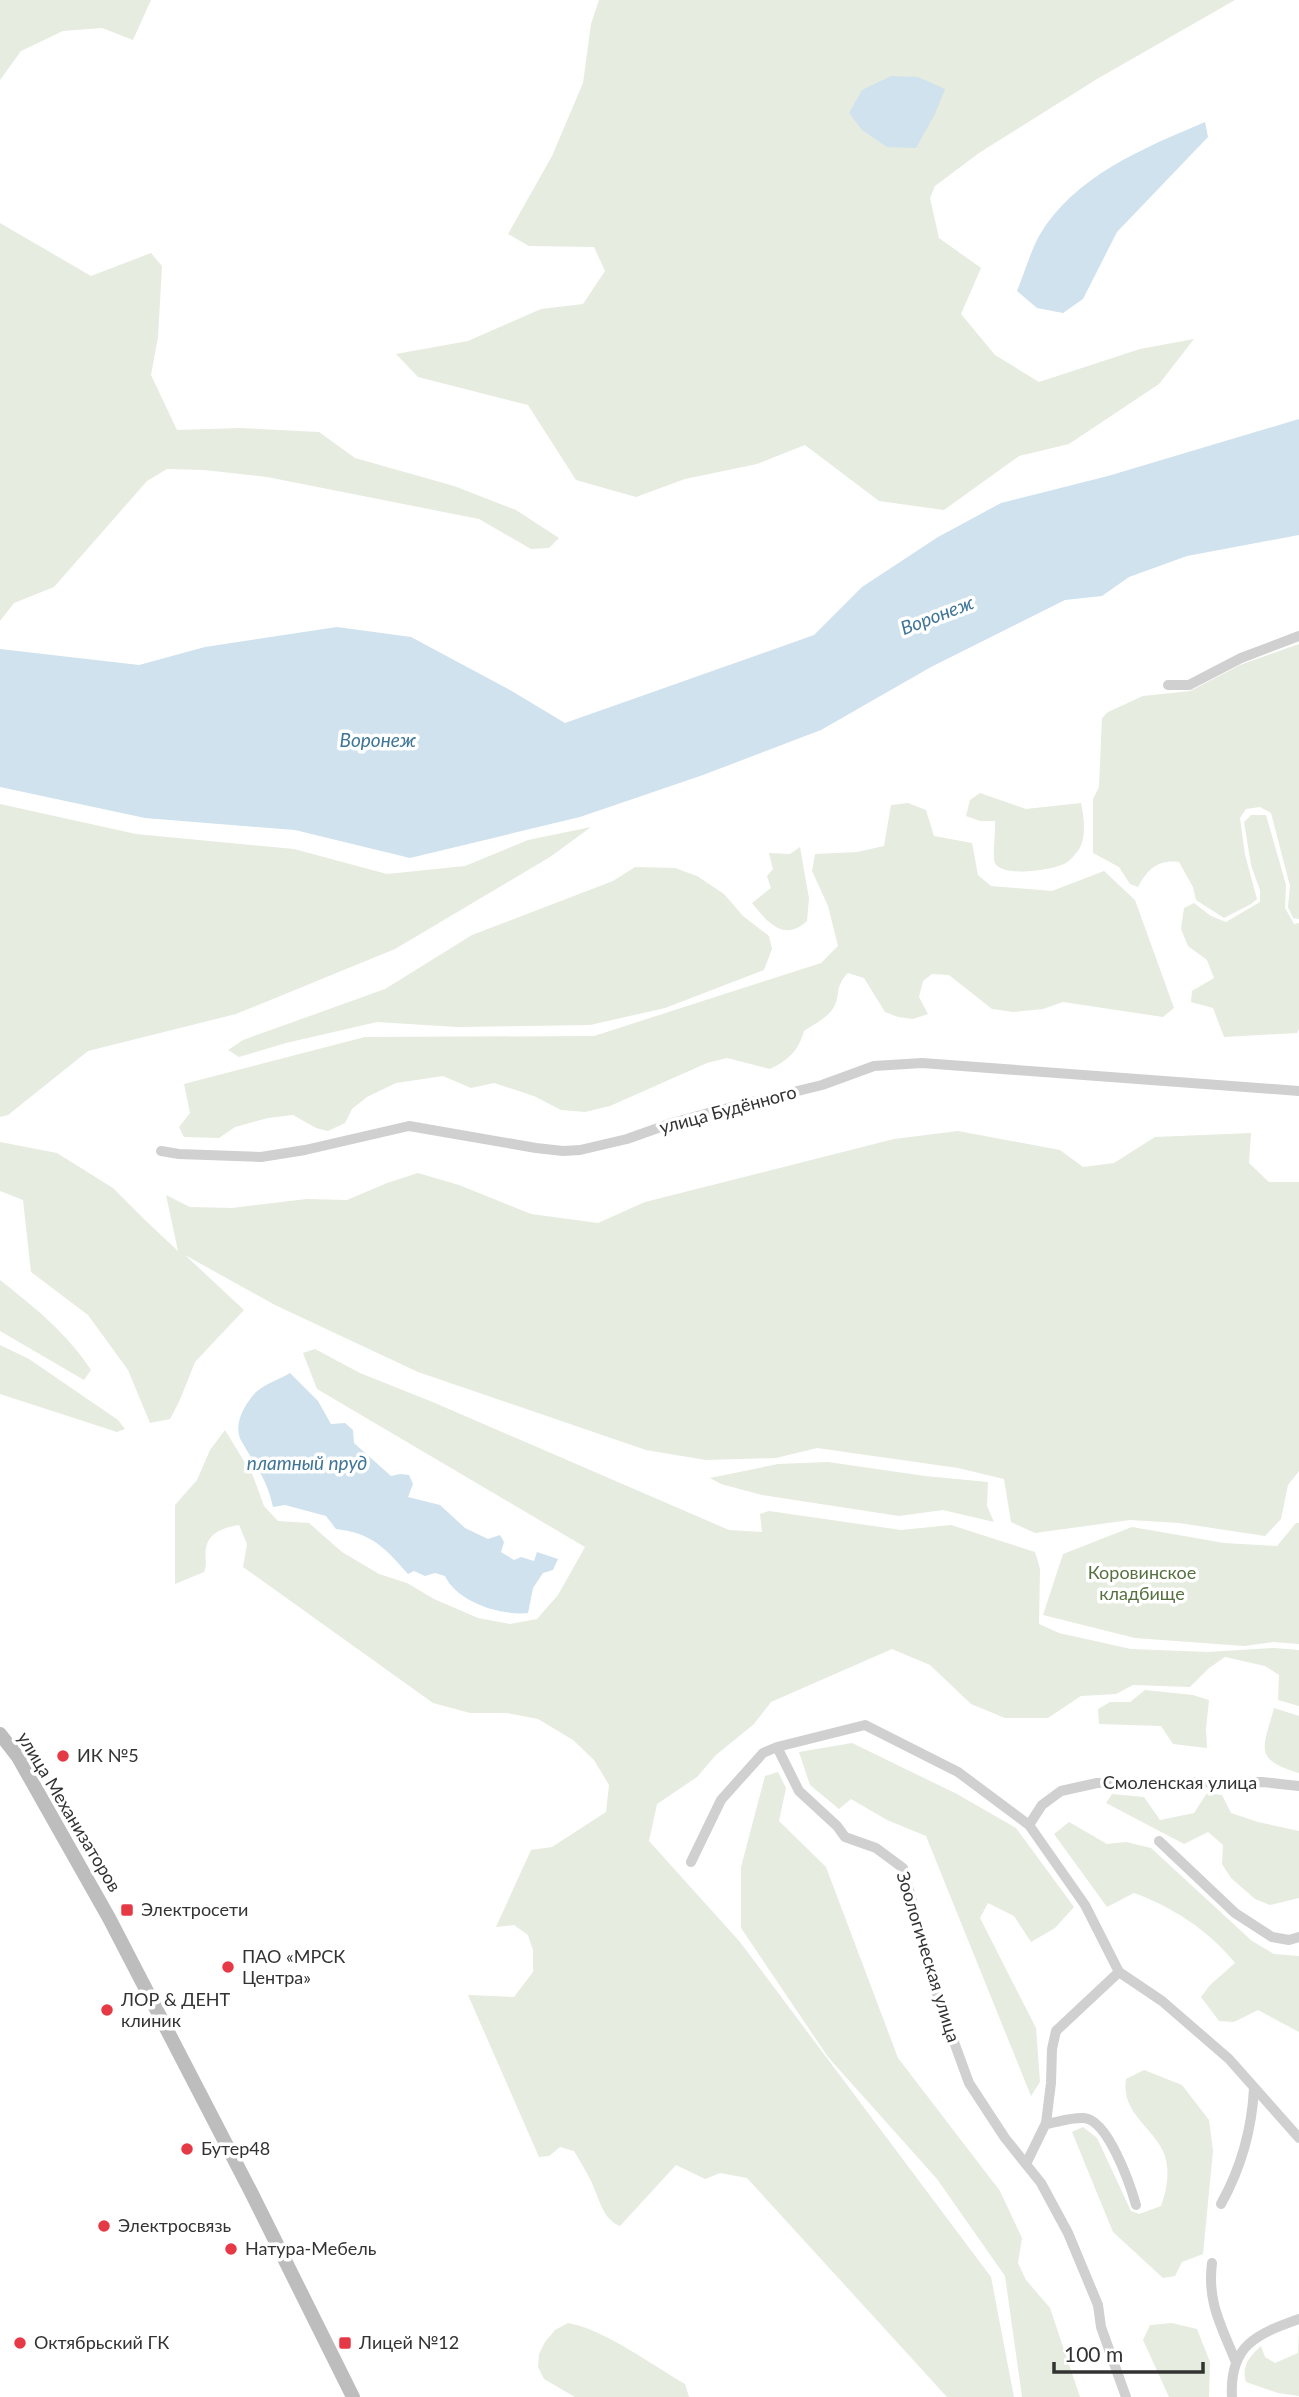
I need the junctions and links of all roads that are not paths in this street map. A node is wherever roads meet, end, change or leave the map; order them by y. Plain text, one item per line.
1 (1299, 636) edge
2 (1168, 685) dead end
3 (1299, 1091) edge
4 (162, 1151) dead end
5 (0, 1734) edge
6 (777, 1747) junction
7 (1299, 1786) edge
8 (1029, 1825) junction
9 (1159, 1841) dead end
10 (691, 1862) dead end
11 (1299, 1937) edge
12 (1119, 1972) junction
13 (1254, 2088) junction
14 (1046, 2124) junction
15 (1299, 2137) edge
16 (1026, 2164) junction
17 (1221, 2204) dead end
18 (1136, 2205) dead end
19 (1212, 2263) dead end
20 (1299, 2319) edge
21 (1236, 2360) junction
22 (353, 2397) edge
23 (1126, 2397) edge
24 (1232, 2397) edge

1 - 2 street
3 - 4 street, улица Будённого
5 - 22 main road, улица Механизаторов
6 - 8 street
6 - 10 street
6 - 16 street, Зоологическая улица
7 - 8 street, Смоленская улица
8 - 12 street
9 - 11 street
12 - 13 street
12 - 14 street
13 - 15 street
13 - 17 street
14 - 16 street
14 - 18 street
16 - 23 street, Зоологическая улица
19 - 21 street
20 - 21 street
21 - 24 street

